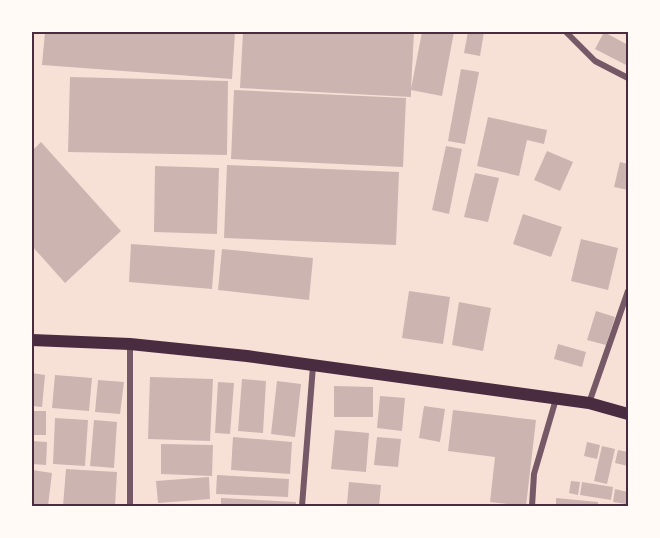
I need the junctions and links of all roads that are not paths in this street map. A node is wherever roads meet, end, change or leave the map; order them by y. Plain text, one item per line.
1 (566, 32) edge
2 (628, 78) edge
3 (628, 291) edge
4 (32, 340) edge
5 (130, 344) junction
6 (313, 365) junction
7 (556, 399) junction
8 (589, 403) junction
9 (628, 414) edge
10 (130, 507) edge
11 (302, 507) edge
12 (532, 507) edge

1 - 2 street
3 - 8 street
4 - 5 main road
5 - 6 main road
5 - 10 street
6 - 7 main road
6 - 11 street
7 - 8 main road
7 - 12 street
8 - 9 main road

